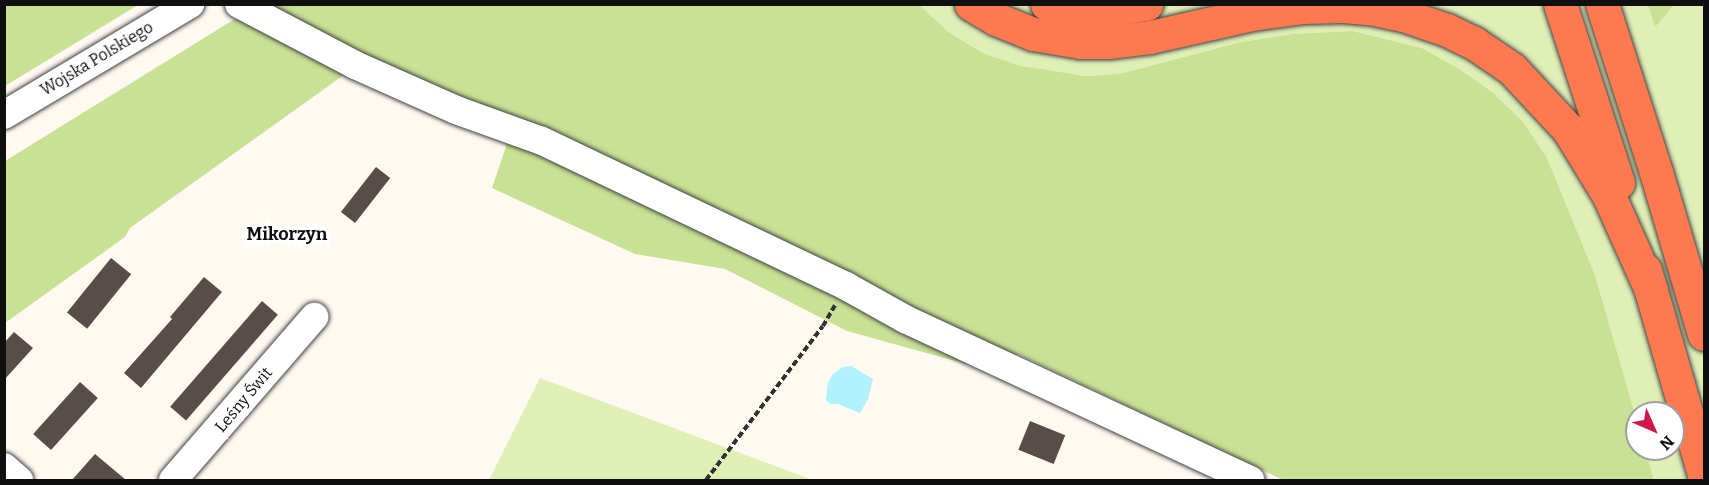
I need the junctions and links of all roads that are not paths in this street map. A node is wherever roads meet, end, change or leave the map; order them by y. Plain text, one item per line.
1 (190, 4) edge
2 (239, 4) edge
3 (971, 4) edge
4 (1047, 4) edge
5 (1146, 4) edge
6 (1560, 4) edge
7 (1602, 4) edge
8 (4, 115) edge
9 (1651, 290) junction
10 (314, 317) dead end
11 (1704, 334) edge
12 (4, 467) edge
13 (1704, 475) edge
14 (19, 480) edge
15 (173, 480) edge
16 (1250, 480) edge

1 - 8 street, Wojska Polskiego
2 - 16 street
3 - 9 highway
4 - 5 highway
6 - 9 highway
7 - 11 highway
9 - 13 highway
10 - 15 street, Leśny Świt
12 - 14 street

